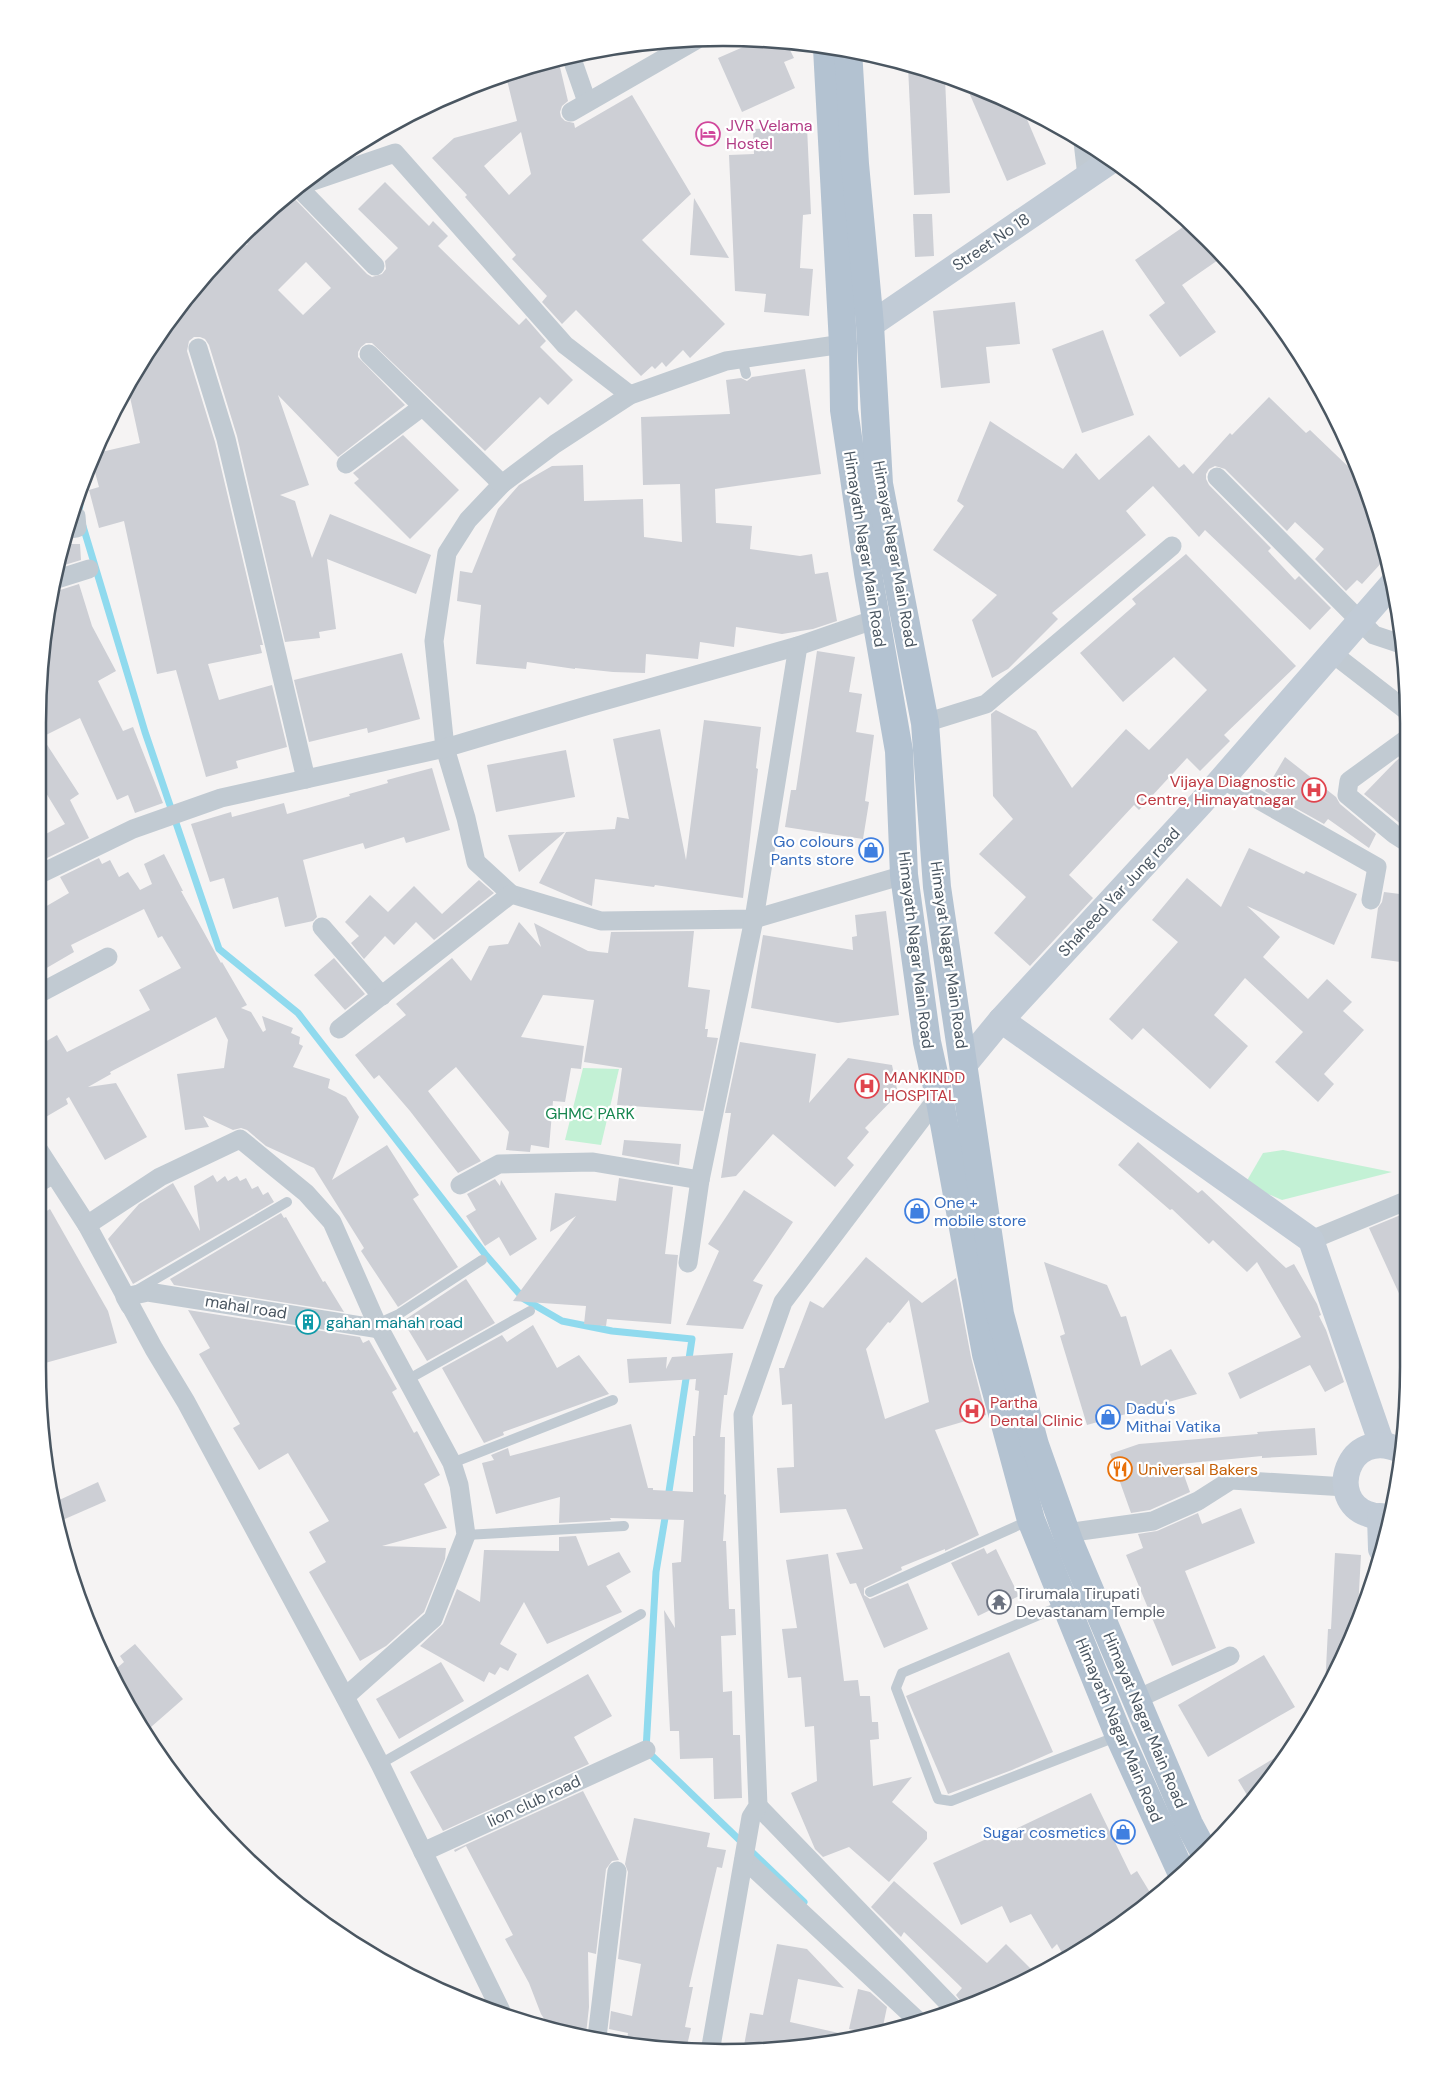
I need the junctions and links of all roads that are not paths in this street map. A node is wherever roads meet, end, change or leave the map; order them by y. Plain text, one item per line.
1 (682, 48) edge
2 (827, 55) edge
3 (848, 58) edge
4 (572, 63) edge
5 (1084, 151) edge
6 (1105, 164) edge
7 (1087, 176) junction
8 (322, 178) edge
9 (303, 192) edge
10 (376, 266) dead end
11 (870, 324) junction
12 (843, 344) junction
13 (198, 348) dead end
14 (369, 354) dead end
15 (630, 395) junction
16 (422, 408) junction
17 (346, 464) dead end
18 (1217, 477) dead end
19 (502, 484) junction
20 (1172, 546) dead end
21 (89, 569) dead end
22 (62, 577) edge
23 (1387, 590) edge
24 (876, 620) junction
25 (1360, 622) junction
26 (1395, 642) edge
27 (798, 646) junction
28 (1332, 653) junction
29 (1399, 705) edge
30 (925, 724) junction
31 (1400, 744) edge
32 (445, 748) junction
33 (306, 779) junction
34 (1222, 779) junction
35 (1400, 838) edge
36 (46, 866) edge
37 (904, 875) junction
38 (511, 894) junction
39 (1371, 900) dead end
40 (754, 919) junction
41 (322, 927) dead end
42 (108, 957) dead end
43 (46, 990) edge
44 (382, 996) junction
45 (1001, 1020) junction
46 (339, 1029) dead end
47 (964, 1065) junction
48 (939, 1096) junction
49 (46, 1162) edge
50 (54, 1174) junction
51 (46, 1178) edge
52 (700, 1180) junction
53 (460, 1186) dead end
54 (287, 1202) dead end
55 (1400, 1203) edge
56 (87, 1225) junction
57 (1311, 1240) junction
58 (482, 1260) dead end
59 (688, 1263) dead end
60 (128, 1302) junction
61 (530, 1311) dead end
62 (379, 1326) junction
63 (407, 1380) junction
64 (613, 1400) dead end
65 (1391, 1447) edge
66 (452, 1463) junction
67 (1346, 1487) junction
68 (1383, 1516) edge
69 (1031, 1520) junction
70 (624, 1526) dead end
71 (1066, 1533) junction
72 (466, 1534) junction
73 (870, 1592) dead end
74 (1065, 1604) junction
75 (641, 1614) dead end
76 (1230, 1656) dead end
77 (345, 1697) junction
78 (1136, 1699) junction
79 (1119, 1736) junction
80 (646, 1750) dead end
81 (380, 1764) junction
82 (755, 1811) junction
83 (1201, 1847) edge
84 (423, 1852) junction
85 (744, 1859) junction
86 (1179, 1867) edge
87 (617, 1871) dead end
88 (498, 2005) edge
89 (950, 2005) edge
90 (913, 2016) edge
91 (598, 2032) edge
92 (712, 2043) edge

1 - 4 street
2 - 12 main road, Himayath Nagar Main Road
3 - 11 main road, Himayat Nagar Main Road
5 - 7 street
6 - 7 street, Street No 18
7 - 11 street, Street No 18
8 - 15 street
9 - 10 street
11 - 30 main road, Himayat Nagar Main Road
12 - 15 street
12 - 24 main road, Himayath Nagar Main Road
13 - 33 street
14 - 16 street
15 - 19 street
16 - 17 street
16 - 19 street
18 - 25 street
19 - 32 street
20 - 30 street
21 - 22 street
23 - 25 street, Shaheed Yar Jung road
24 - 27 street
24 - 37 main road, Himayath Nagar Main Road
25 - 26 street
25 - 28 street, Shaheed Yar Jung road
27 - 32 street
27 - 40 street
28 - 29 street
28 - 34 street, Shaheed Yar Jung road
30 - 47 main road, Himayat Nagar Main Road
31 - 35 street
32 - 33 street
32 - 38 street
33 - 36 street
34 - 39 street
34 - 45 street, Shaheed Yar Jung road
37 - 40 street
37 - 48 main road, Himayath Nagar Main Road
38 - 40 street
38 - 44 street
40 - 52 street
41 - 44 street
42 - 43 street
44 - 46 street
45 - 47 street, Shaheed Yar Jung road
45 - 57 street
47 - 48 main road
47 - 71 main road, Himayat Nagar Main Road
48 - 69 main road, Himayath Nagar Main Road
48 - 82 street
49 - 50 street
50 - 51 street
50 - 56 street
52 - 53 street
52 - 59 street
54 - 60 lane
55 - 57 street
56 - 60 street
56 - 62 street
57 - 65 street
58 - 62 lane
60 - 62 street, mahal road
60 - 77 street
61 - 63 lane
62 - 63 street
63 - 66 street
64 - 66 lane
65 - 67 street
66 - 72 street
67 - 68 street
67 - 71 street
69 - 73 lane
69 - 74 main road, Himayath Nagar Main Road
70 - 72 lane
71 - 78 main road, Himayat Nagar Main Road
72 - 77 street
74 - 79 main road, Himayath Nagar Main Road
74 - 79 lane
75 - 81 lane
76 - 78 street
77 - 81 street
78 - 83 main road, Himayat Nagar Main Road
79 - 86 main road, Himayath Nagar Main Road
80 - 84 street, lion club road
81 - 84 street
82 - 85 street
82 - 89 street
84 - 88 street
85 - 90 street
85 - 92 street
87 - 91 street

